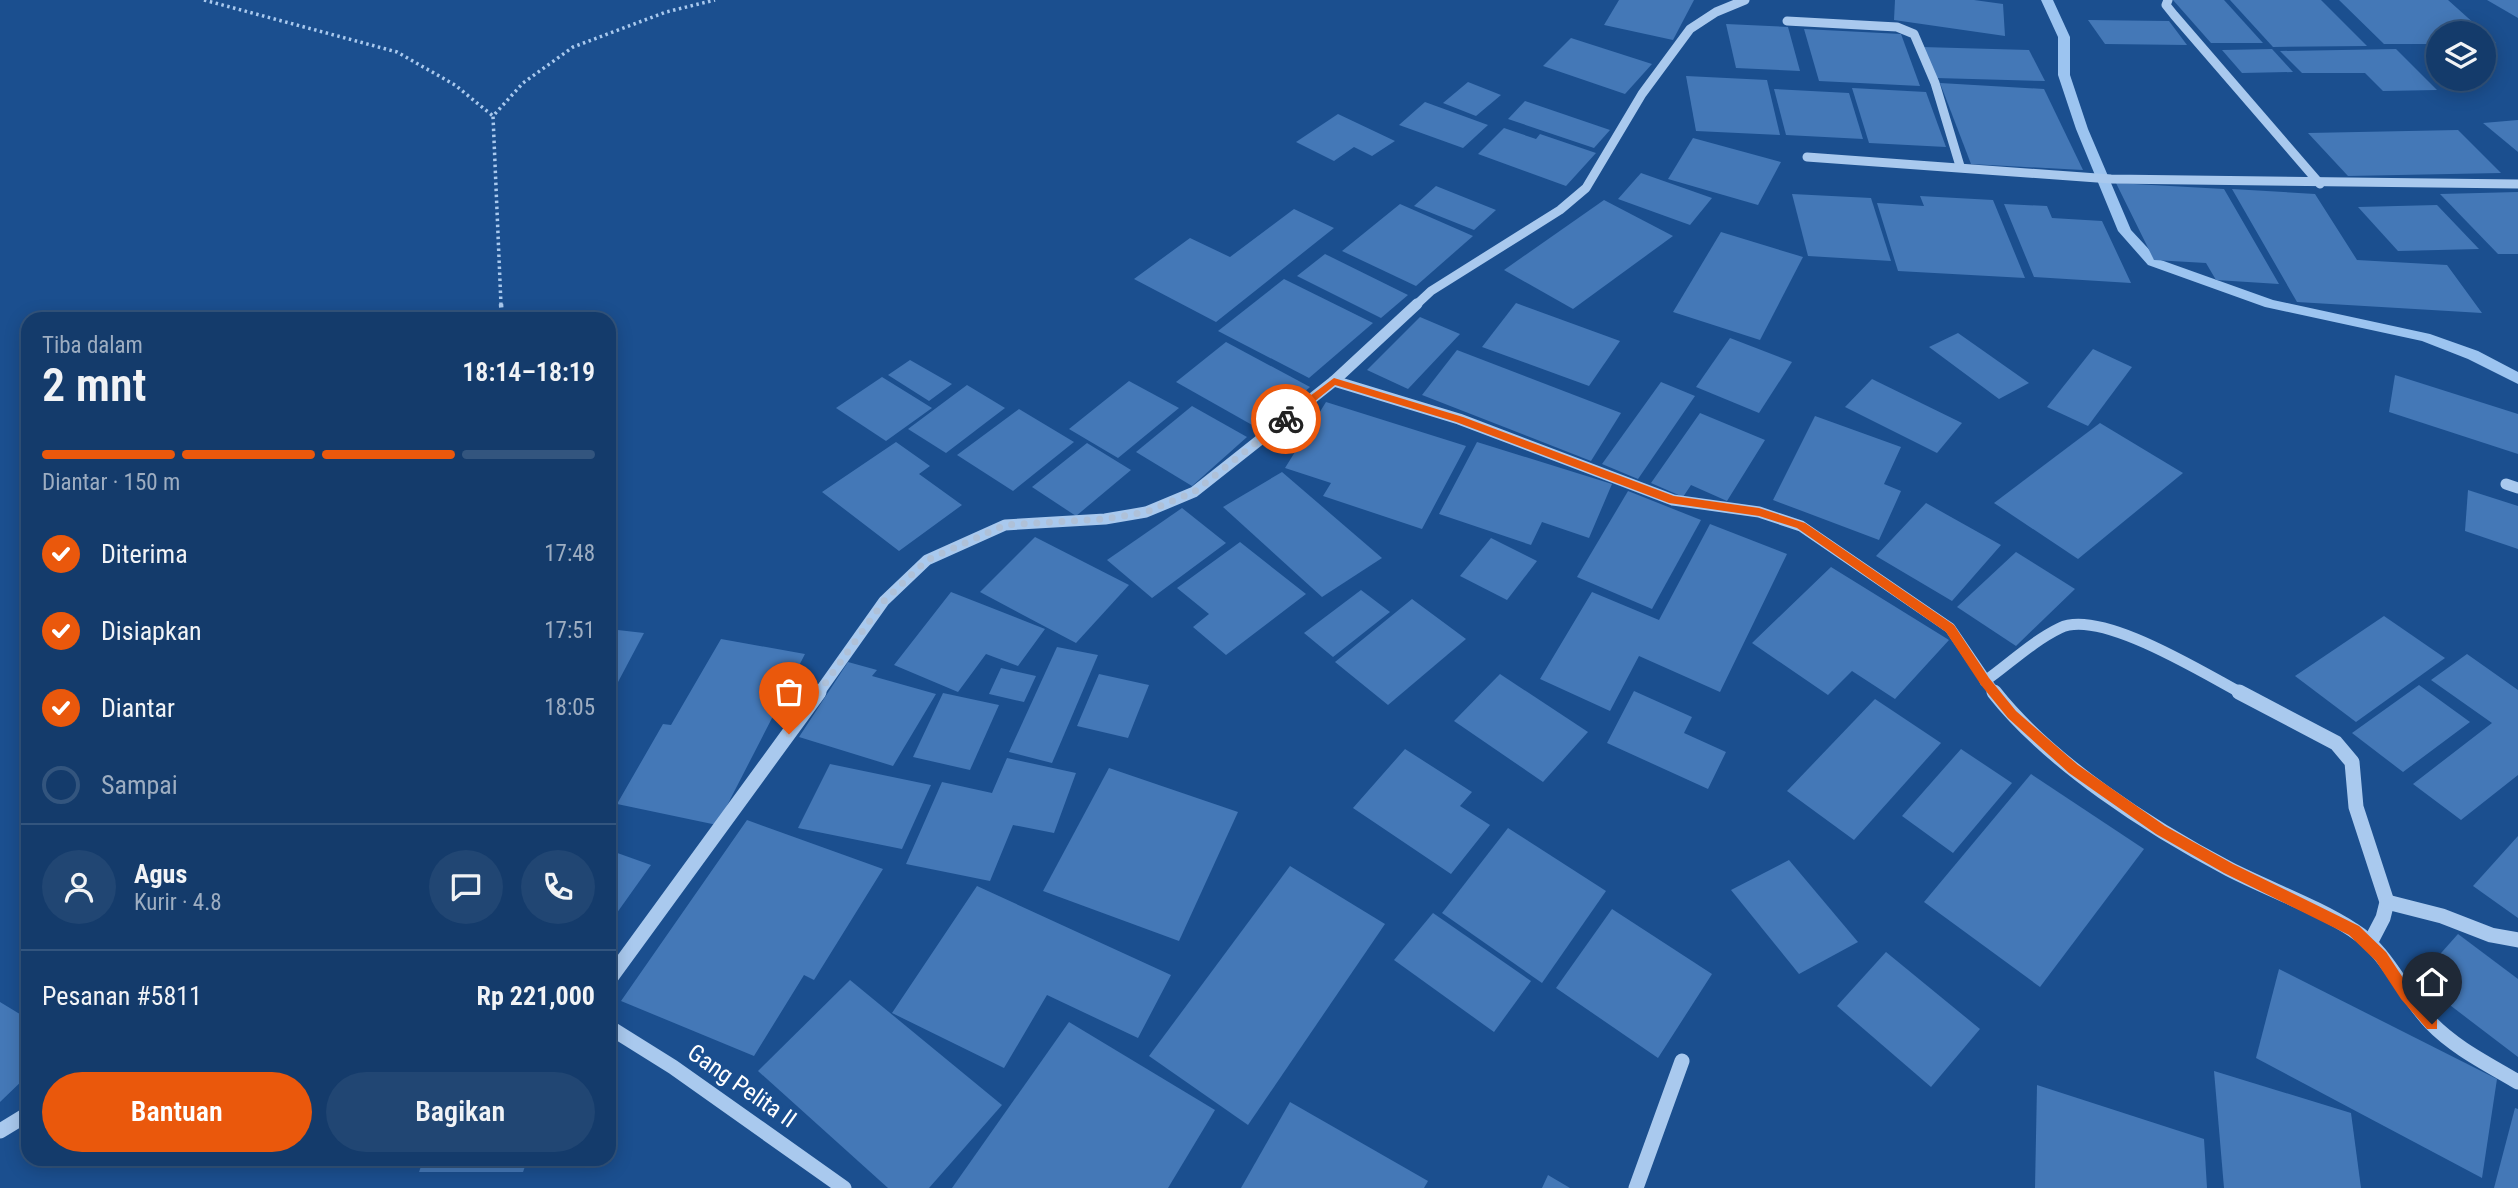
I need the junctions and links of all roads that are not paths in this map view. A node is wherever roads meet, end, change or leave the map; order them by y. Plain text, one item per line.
1 (1745, 0) edge
2 (2168, 0) edge
3 (1787, 21) dead end
4 (1807, 157) dead end
5 (1960, 166) junction
6 (2320, 184) junction
7 (2518, 184) edge
8 (1334, 382) junction
9 (1985, 681) junction
10 (2387, 902) junction
11 (2518, 940) edge
12 (2370, 943) junction
13 (616, 971) edge
14 (616, 1031) edge
15 (1682, 1061) dead end
16 (2518, 1082) edge
17 (21, 1118) edge
18 (0, 1131) edge
19 (844, 1188) edge
20 (1636, 1188) edge

1 - 8 street
2 - 6 street
3 - 5 street
4 - 5 street
5 - 6 street
6 - 7 street
8 - 9 street
8 - 13 street
9 - 10 street
9 - 12 street
10 - 11 street
10 - 12 street
12 - 16 street
14 - 19 street, Gang Pelita II
15 - 20 street
17 - 18 street

